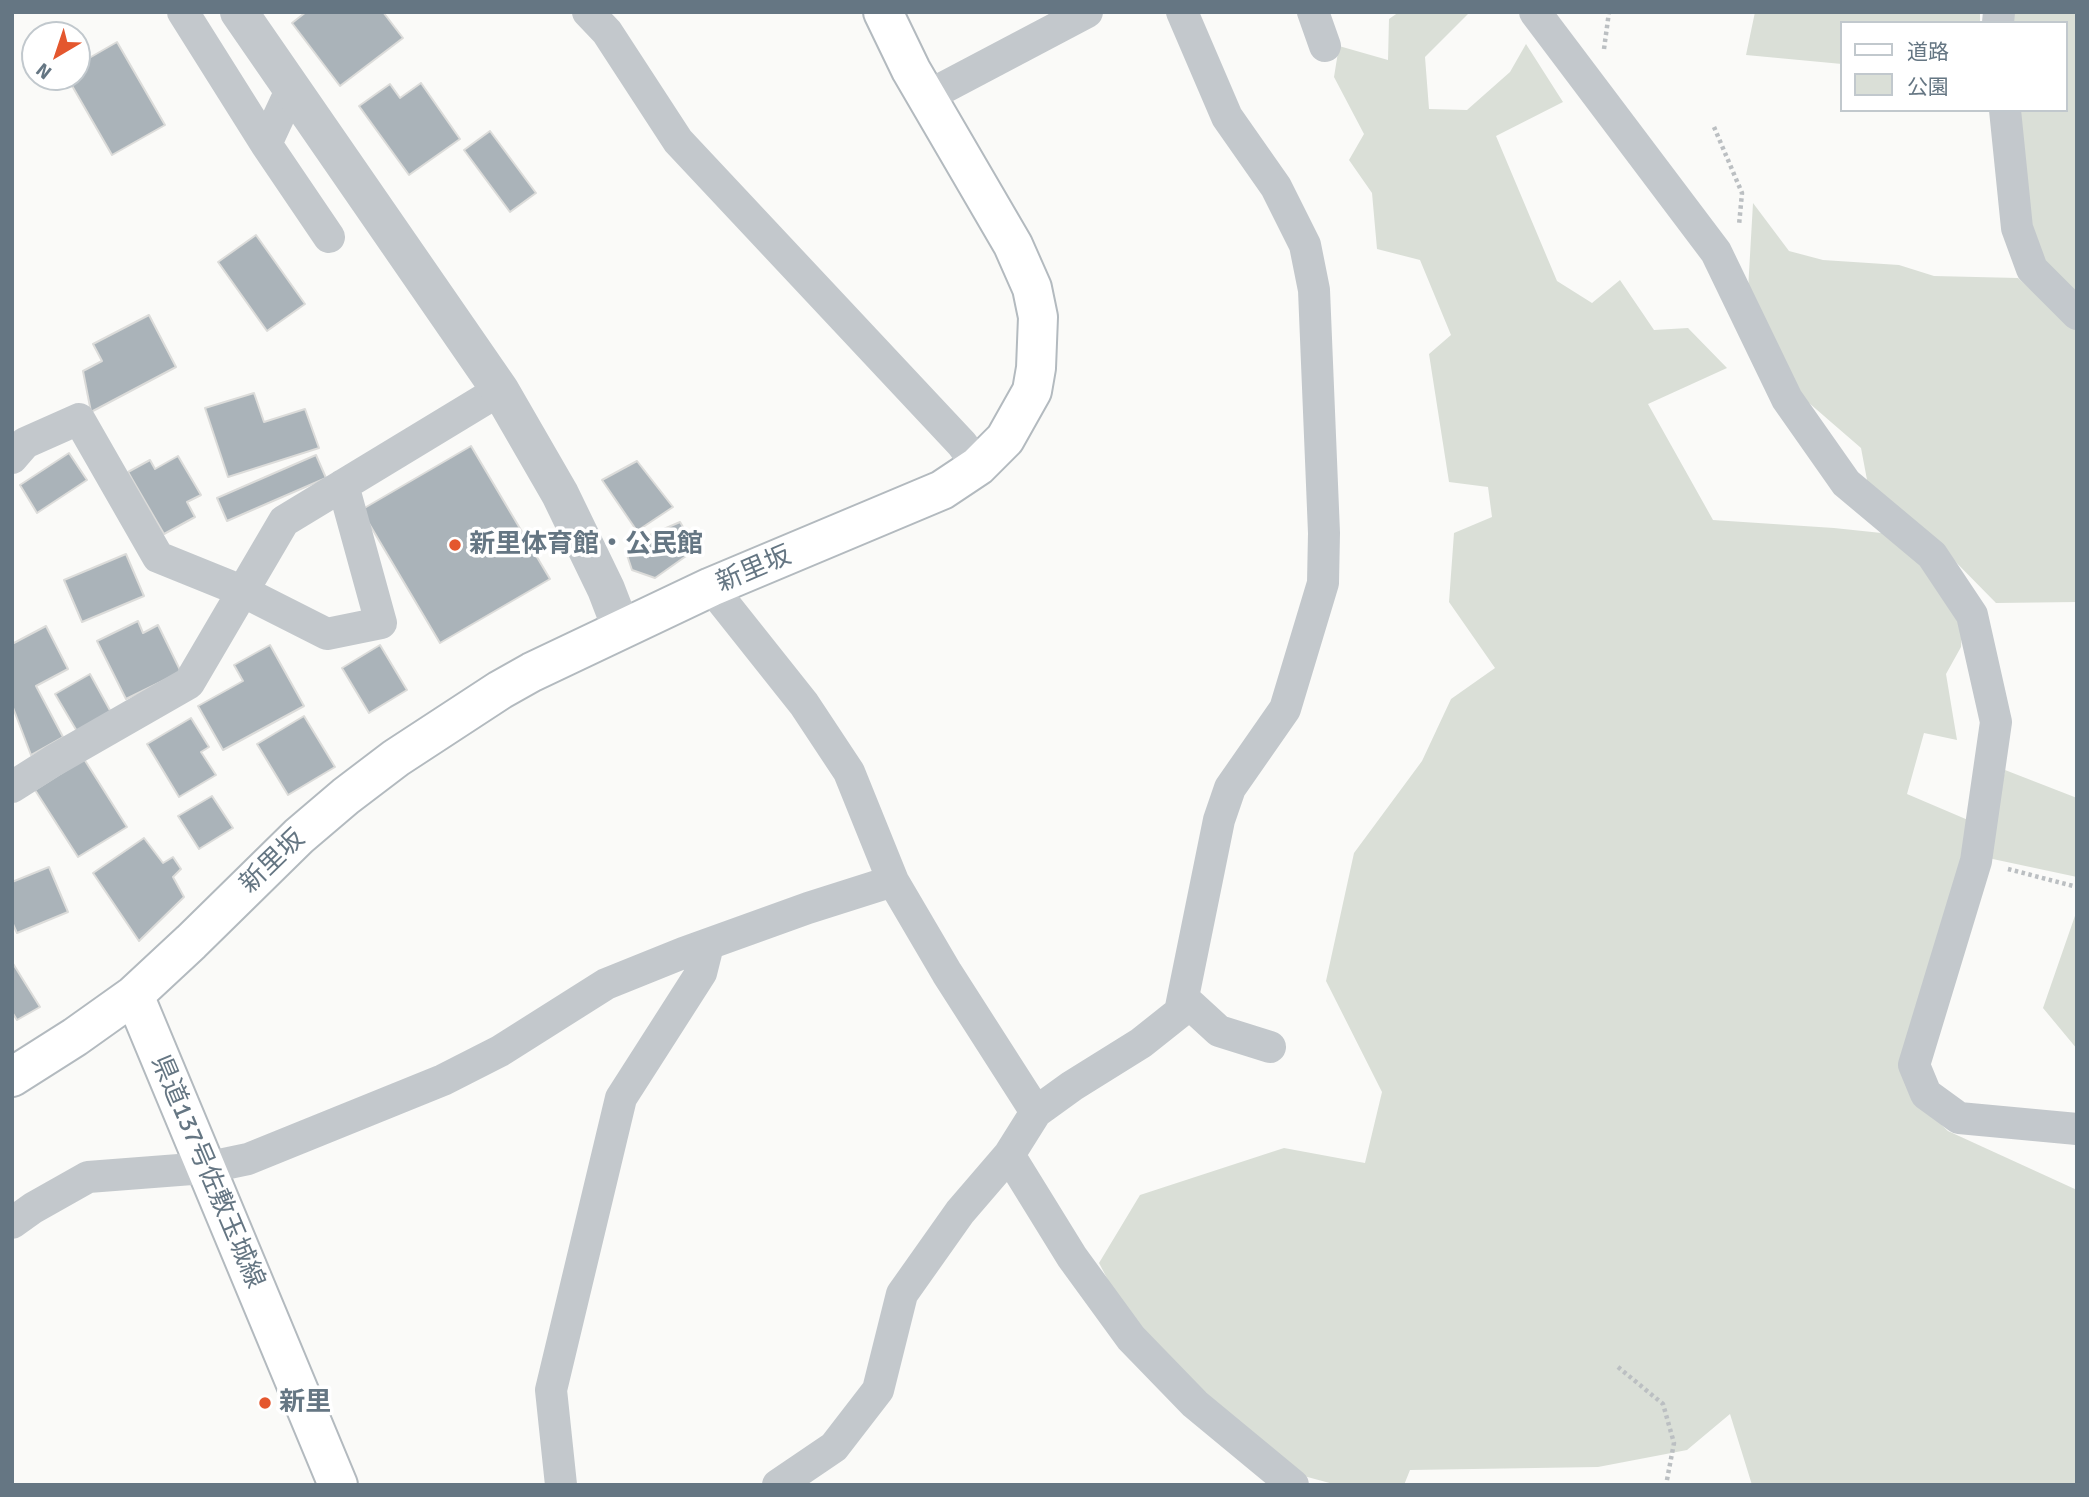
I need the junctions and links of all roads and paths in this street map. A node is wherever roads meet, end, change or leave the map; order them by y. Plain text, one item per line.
1 (183, 12) edge
2 (239, 12) edge
3 (588, 12) edge
4 (883, 12) edge
5 (1087, 12) edge
6 (1182, 12) edge
7 (1313, 12) edge
8 (1535, 12) edge
9 (1325, 46) dead end
10 (292, 88) junction
11 (926, 97) junction
12 (2005, 112) edge
13 (1714, 127) dead end
14 (266, 144) junction
15 (1738, 234) dead end
16 (329, 237) dead end
17 (2077, 314) edge
18 (500, 390) junction
19 (17, 441) edge
20 (978, 466) junction
21 (343, 485) junction
22 (711, 587) junction
23 (242, 592) junction
24 (621, 628) junction
25 (12, 787) edge
26 (1976, 861) junction
27 (893, 881) junction
28 (2077, 887) edge
29 (708, 945) junction
30 (134, 995) junction
31 (1183, 998) junction
32 (1270, 1047) dead end
33 (12, 1077) edge
34 (1036, 1112) junction
35 (2077, 1129) edge
36 (1009, 1155) junction
37 (205, 1168) junction
38 (12, 1223) edge
39 (1618, 1367) dead end
40 (338, 1485) edge
41 (561, 1485) edge
42 (778, 1485) edge
43 (1293, 1485) edge
44 (1666, 1485) edge

1 - 14 street
2 - 10 street
3 - 20 street
4 - 11 main road, 新里坂
5 - 11 street
6 - 31 street
7 - 9 street
8 - 26 street
10 - 14 street
10 - 18 street
11 - 20 main road, 新里坂
12 - 17 street
13 - 15 path
14 - 16 street
18 - 21 street
18 - 24 street
19 - 23 street
20 - 22 main road, 新里坂
21 - 23 street
21 - 23 street
22 - 24 main road, 新里坂
22 - 27 street
23 - 25 street
24 - 30 main road, 新里坂
26 - 28 path
26 - 35 street
27 - 29 street
27 - 34 street
29 - 37 street
29 - 41 street
30 - 33 main road
30 - 37 main road, 県道137号佐敷玉城線
31 - 32 street
31 - 34 street
34 - 36 street
36 - 42 street
36 - 43 street
37 - 38 street
37 - 40 main road, 県道137号佐敷玉城線
39 - 44 path

